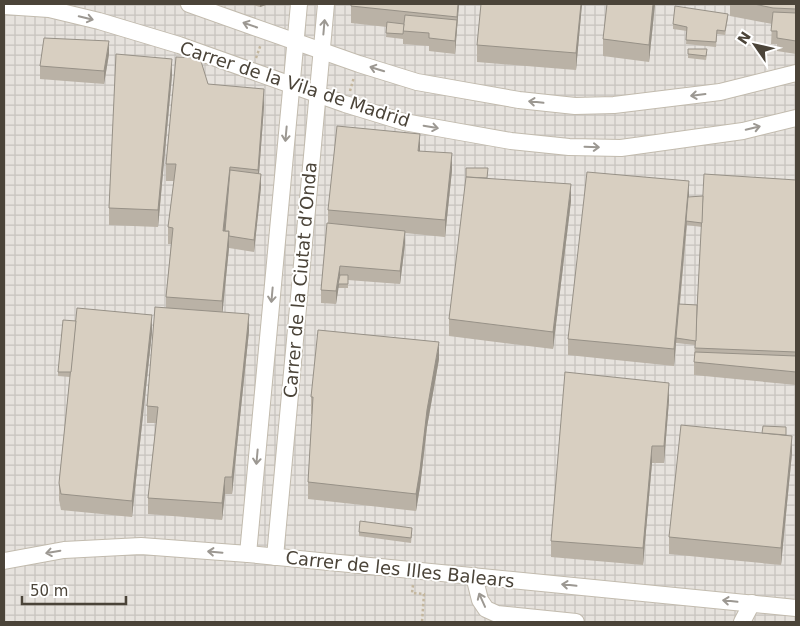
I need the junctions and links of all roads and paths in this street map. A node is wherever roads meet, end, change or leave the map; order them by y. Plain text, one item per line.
1 (189, 4) edge
2 (299, 4) edge
3 (326, 4) edge
4 (4, 6) edge
5 (265, 30) junction
6 (296, 41) junction
7 (322, 50) junction
8 (359, 64) junction
9 (252, 71) junction
10 (796, 73) edge
11 (291, 85) junction
12 (317, 94) junction
13 (345, 104) junction
14 (796, 118) edge
15 (248, 554) junction
16 (275, 557) junction
17 (4, 561) edge
18 (474, 576) junction
19 (424, 594) dead end
20 (752, 603) junction
21 (796, 608) edge
22 (422, 622) edge
23 (576, 622) edge
24 (742, 622) edge

5 -> 1 street
2 - 6 street, Carrer de la Ciutat d’Onda
7 -> 3 street, Carrer de la Ciutat d’Onda
4 -> 9 street, Carrer de la Vila de Madrid
5 - 6 street
5 - 9 path
6 - 7 street
6 - 11 street, Carrer de la Ciutat d’Onda
7 - 8 street
7 - 12 street, Carrer de la Ciutat d’Onda
10 -> 8 street
8 - 13 path
9 - 11 street, Carrer de la Vila de Madrid
11 - 12 street, Carrer de la Vila de Madrid
11 -> 15 street, Carrer de la Ciutat d’Onda
12 - 13 street, Carrer de la Vila de Madrid
12 - 16 street, Carrer de la Ciutat d’Onda
13 -> 14 street, Carrer de la Vila de Madrid
15 - 16 street, Carrer de les Illes Balears
15 -> 17 street, Carrer de les Illes Balears
16 - 18 street, Carrer de les Illes Balears
20 -> 18 street, Carrer de les Illes Balears
23 -> 18 street
19 - 22 path
20 - 21 street, Carrer de les Illes Balears
20 - 24 street

